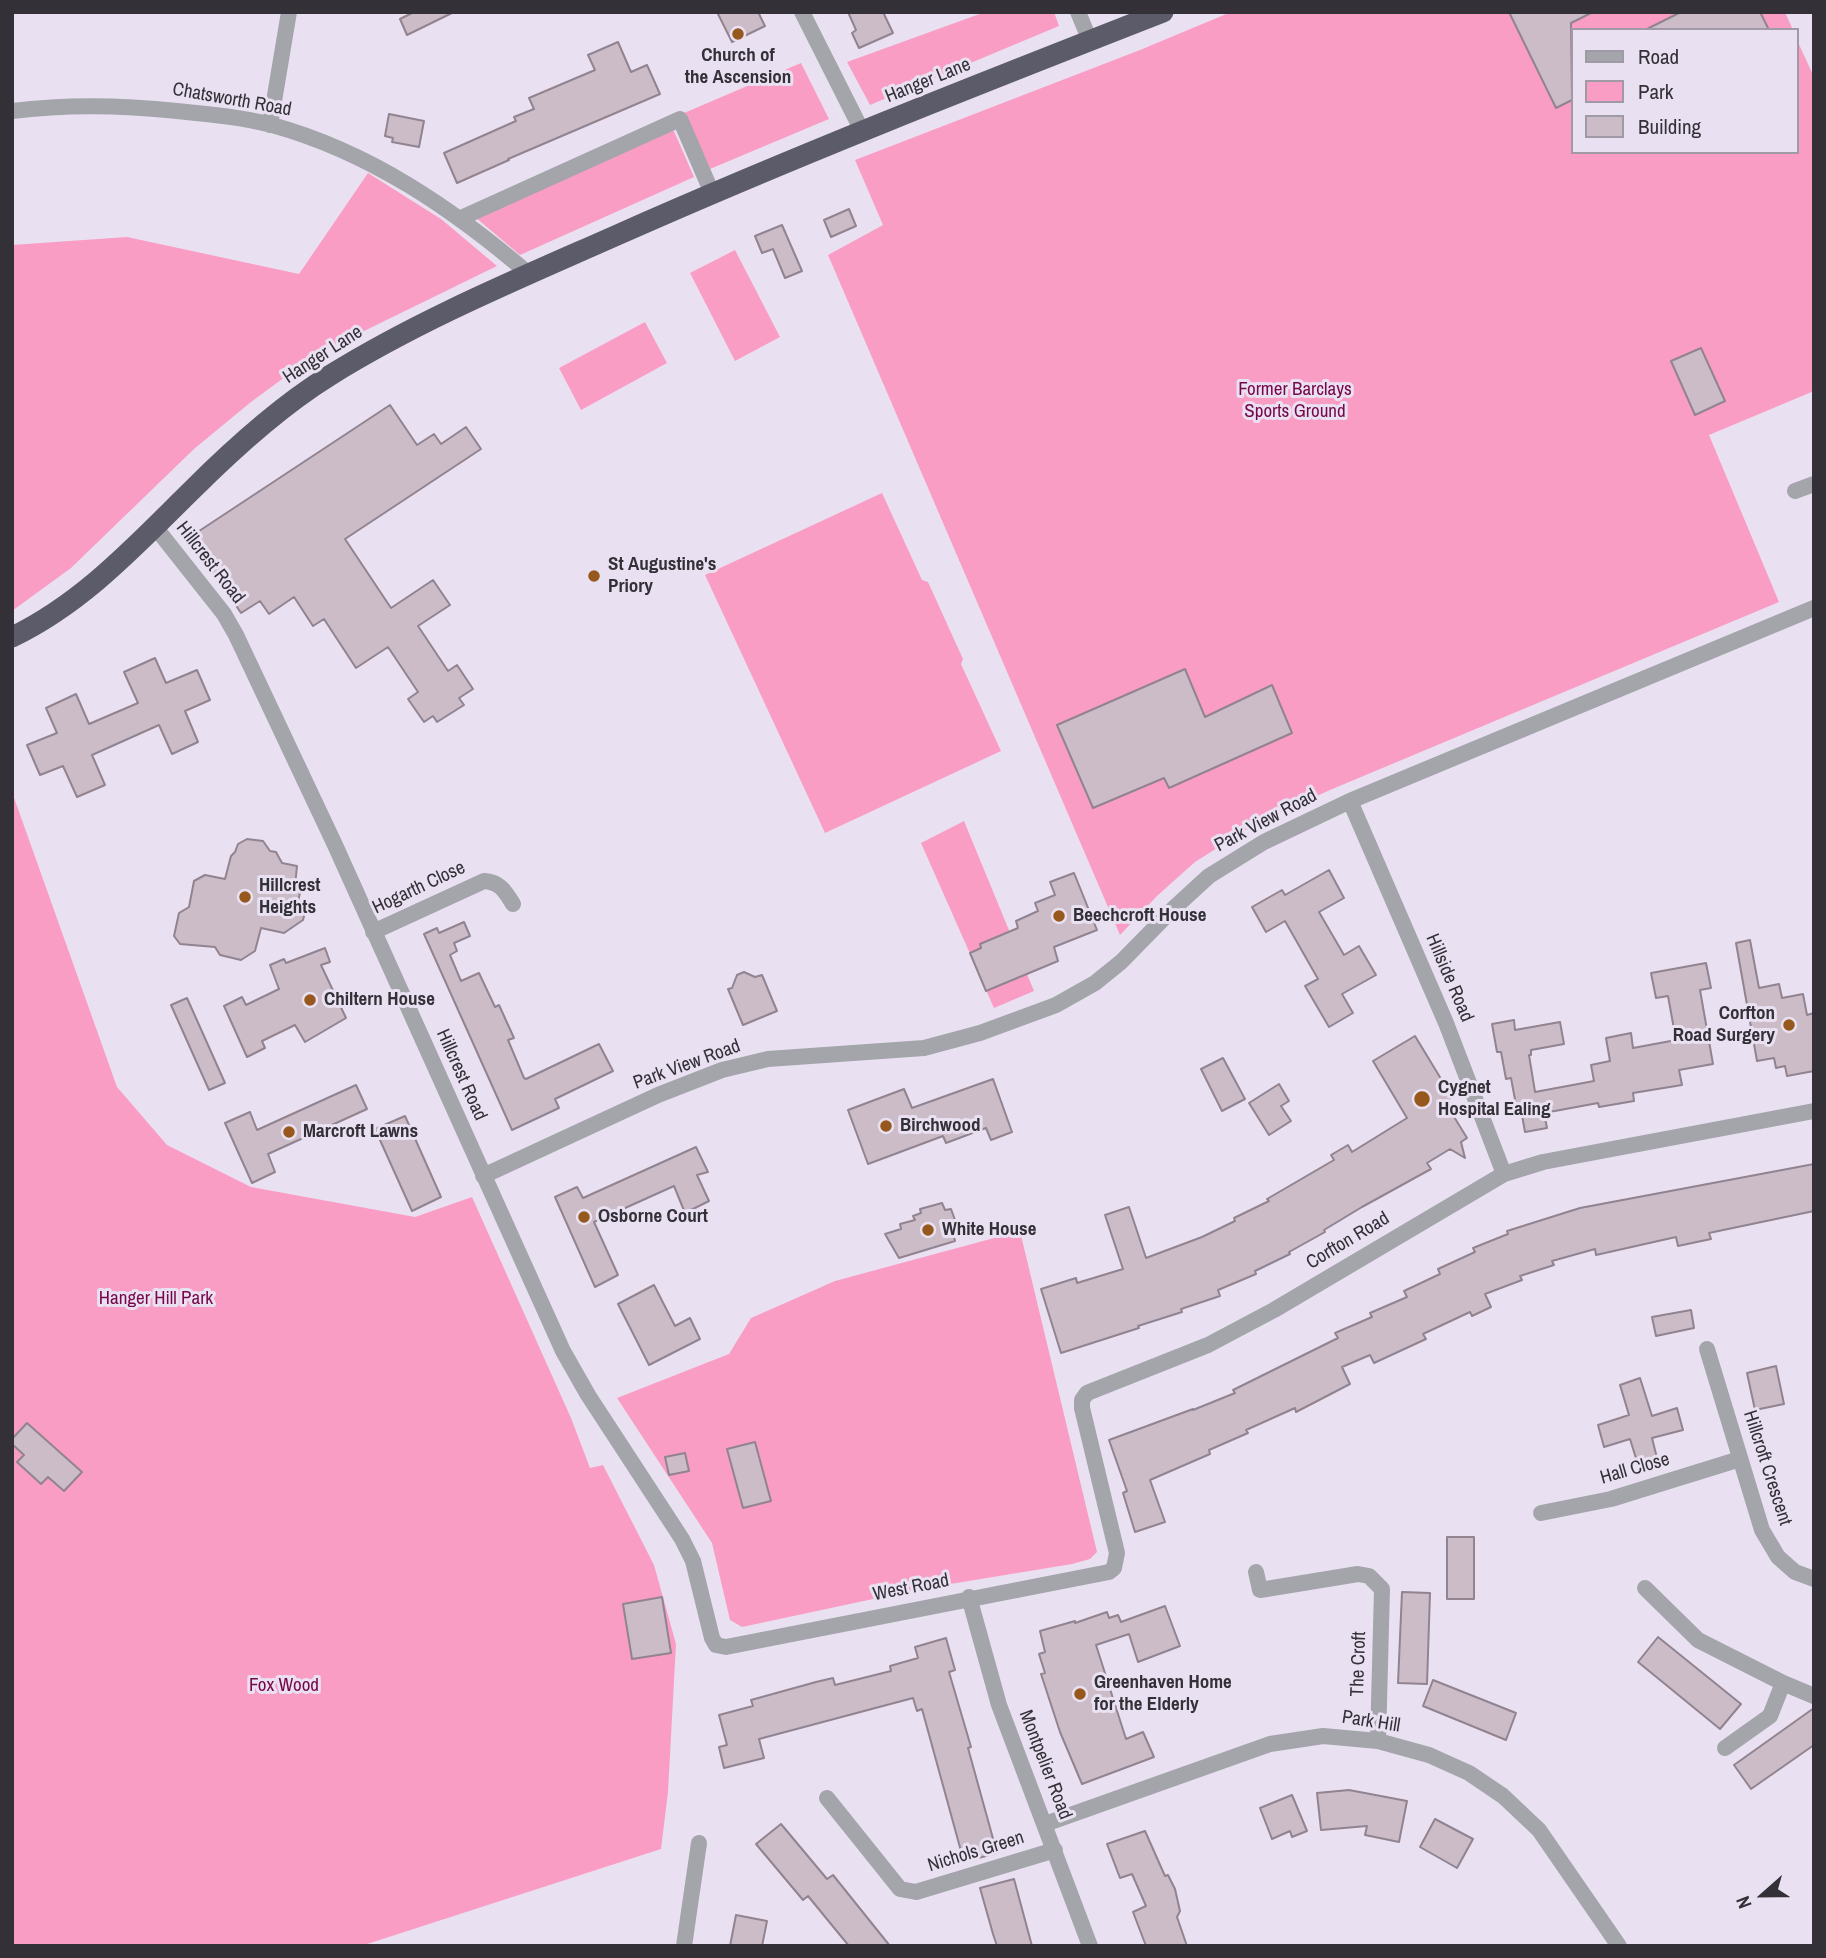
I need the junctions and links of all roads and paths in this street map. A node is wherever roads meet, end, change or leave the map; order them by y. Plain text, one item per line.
1 (289, 12) edge
2 (802, 12) edge
3 (1078, 12) edge
4 (1163, 12) edge
5 (1090, 41) junction
6 (12, 111) edge
7 (270, 125) junction
8 (862, 131) junction
9 (712, 193) junction
10 (461, 218) junction
11 (529, 274) junction
12 (1814, 484) edge
13 (1795, 491) dead end
14 (156, 528) junction
15 (1814, 608) edge
16 (12, 637) edge
17 (1350, 801) junction
18 (513, 904) dead end
19 (373, 932) junction
20 (1814, 1111) edge
21 (1504, 1174) junction
22 (483, 1176) junction
23 (1707, 1349) dead end
24 (1740, 1458) junction
25 (1541, 1513) dead end
26 (1114, 1568) joint
27 (1256, 1572) dead end
28 (1814, 1579) edge
29 (1645, 1588) dead end
30 (969, 1597) junction
31 (716, 1645) joint
32 (1783, 1683) junction
33 (1814, 1696) edge
34 (1378, 1741) junction
35 (1725, 1748) dead end
36 (827, 1798) dead end
37 (1045, 1824) junction
38 (699, 1843) dead end
39 (1055, 1850) junction
40 (684, 1946) edge
41 (1090, 1946) edge
42 (1619, 1946) edge

1 - 7 street
2 - 8 street
3 - 5 street
4 - 5 highway, Hanger Lane
5 - 8 highway, Hanger Lane
6 - 7 street, Chatsworth Road
7 - 10 street, Chatsworth Road
8 - 9 highway, Hanger Lane
9 - 10 street
9 - 11 highway, Hanger Lane
10 - 11 street, Chatsworth Road
11 - 14 highway, Hanger Lane
12 - 13 street
14 - 16 highway, Hanger Lane
14 - 19 street, Hillcrest Road
15 - 17 street, Park View Road
17 - 21 street, Hillside Road
17 - 22 street, Park View Road
18 - 19 street, Hogarth Close
19 - 22 street, Hillcrest Road
20 - 21 street, Corfton Road
21 - 26 street, Corfton Road
22 - 31 street, Hillcrest Road
23 - 24 street, Hillcroft Crescent
24 - 25 street, Hall Close
24 - 28 street, Hillcroft Crescent
26 - 30 street, West Road
27 - 34 street, The Croft
29 - 32 street
30 - 31 street, West Road
30 - 37 street, Montpelier Road
32 - 33 street
32 - 35 street
34 - 37 street, Park Hill
34 - 42 street, Park Hill
36 - 39 street, Nichols Green
37 - 39 street, Montpelier Road
38 - 40 street
39 - 41 street, Montpelier Road

